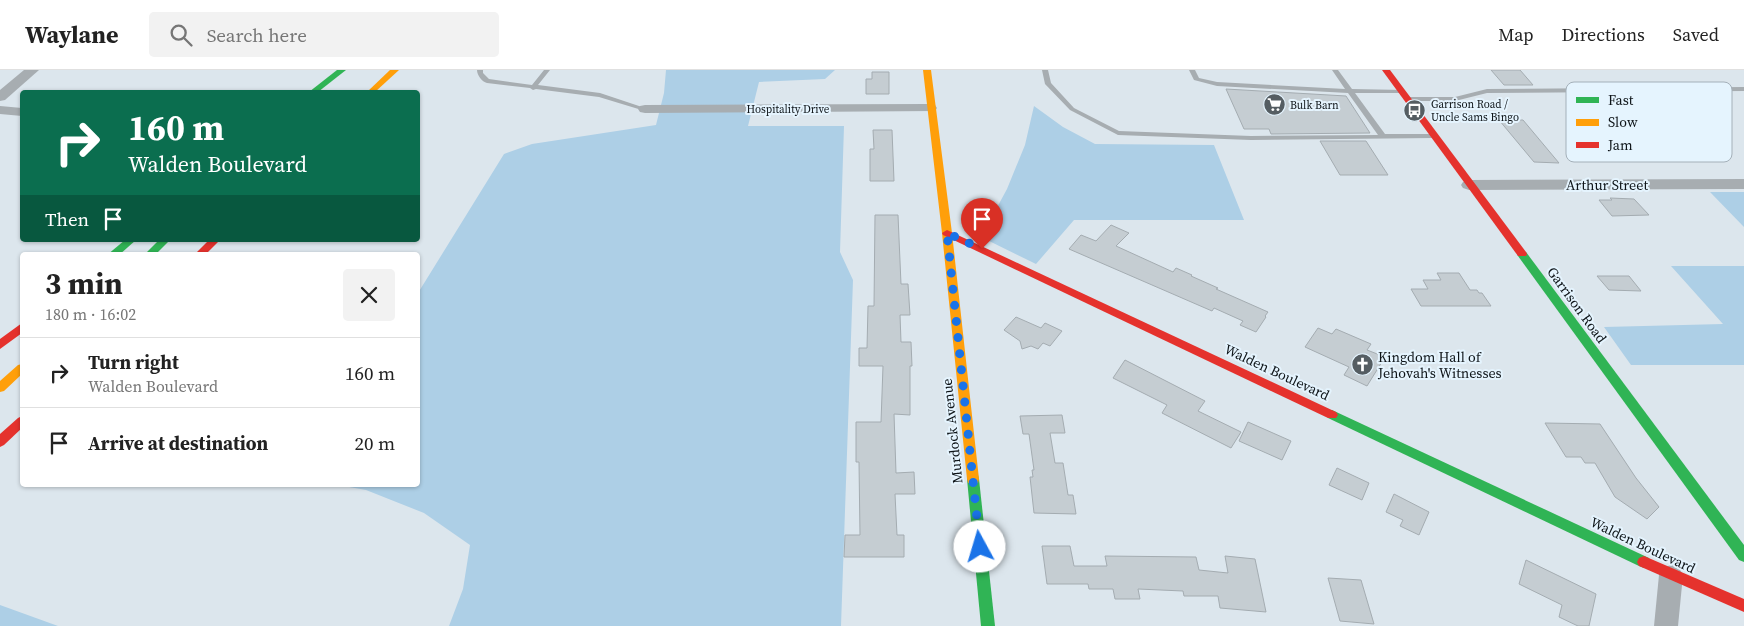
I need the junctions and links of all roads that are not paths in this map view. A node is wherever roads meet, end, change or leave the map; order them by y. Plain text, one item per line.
1 (32, 70) edge
2 (342, 70) edge
3 (355, 70) edge
4 (395, 70) edge
5 (480, 70) edge
6 (547, 70) edge
7 (926, 70) edge
8 (1045, 70) edge
9 (1192, 70) edge
10 (1335, 70) edge
11 (1386, 70) edge
12 (533, 88) junction
13 (316, 90) edge
14 (332, 90) edge
15 (374, 90) edge
16 (1566, 90) edge
17 (1350, 91) junction
18 (1404, 95) junction
19 (0, 97) edge
20 (930, 108) junction
21 (645, 109) joint
22 (0, 110) edge
23 (20, 112) edge
24 (1434, 136) junction
25 (1383, 137) junction
26 (1744, 184) edge
27 (1469, 185) junction
28 (947, 233) junction
29 (128, 242) edge
30 (163, 242) edge
31 (213, 242) edge
32 (116, 252) edge
33 (152, 252) edge
34 (202, 252) edge
35 (20, 329) edge
36 (0, 345) edge
37 (20, 370) edge
38 (0, 388) edge
39 (20, 423) edge
40 (0, 442) edge
41 (1744, 556) edge
42 (1671, 576) junction
43 (1744, 606) edge
44 (988, 626) edge
45 (1666, 626) edge

1 - 19 street
2 - 13 main road
3 - 14 main road
4 - 15 main road
5 - 12 lane
6 - 12 lane
7 - 20 main road
8 - 25 lane
9 - 17 lane
10 - 17 lane
11 - 18 main road, Garrison Road
12 - 21 lane
16 - 18 lane
17 - 18 lane
17 - 25 lane
18 - 24 main road, Garrison Road
20 - 21 street, Hospitality Drive
20 - 28 main road
22 - 23 street
24 - 25 lane
24 - 27 main road, Garrison Road
26 - 27 street, Arthur Street
27 - 41 main road, Garrison Road
28 - 42 main road, Walden Boulevard
28 - 44 main road, Murdock Avenue
29 - 32 main road
30 - 33 main road
31 - 34 main road
35 - 36 main road
37 - 38 main road
39 - 40 main road
42 - 43 main road, Walden Boulevard
42 - 45 street

